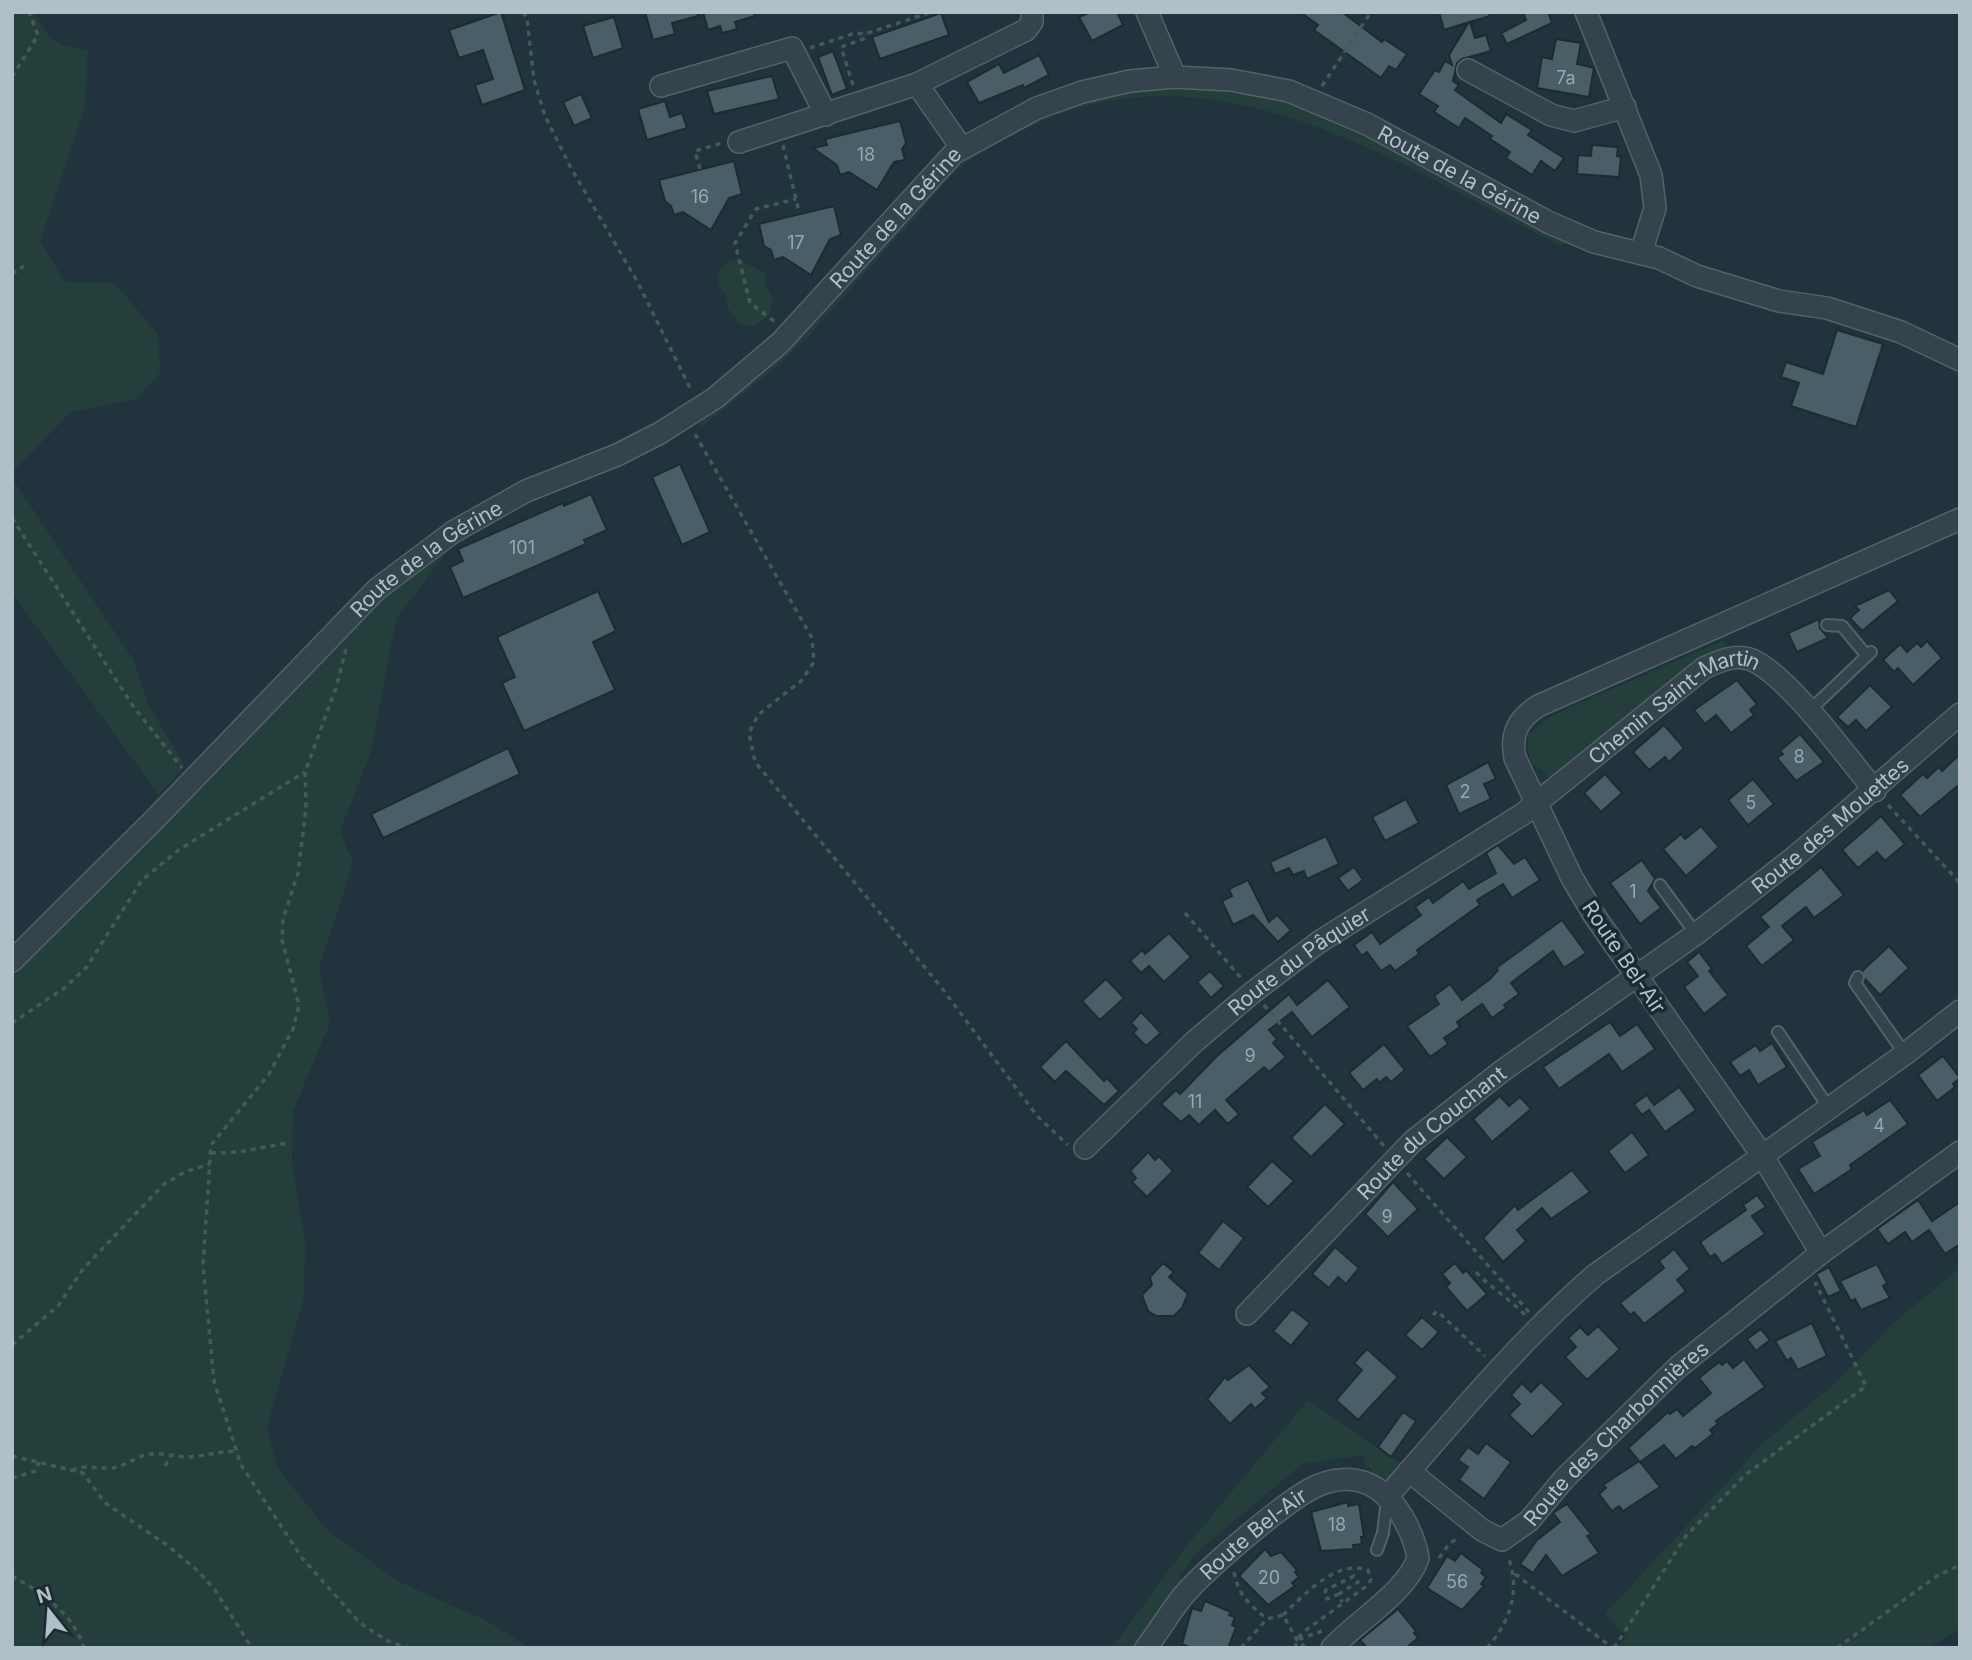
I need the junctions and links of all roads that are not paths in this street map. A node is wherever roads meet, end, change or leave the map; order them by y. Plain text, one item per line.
1 (1032, 12) edge
2 (1147, 12) edge
3 (1586, 12) edge
4 (1468, 70) dead end
5 (1175, 77) junction
6 (916, 84) junction
7 (661, 86) dead end
8 (1625, 107) junction
9 (825, 115) junction
10 (739, 142) road end
11 (961, 147) junction
12 (1641, 253) junction
13 (1960, 360) edge
14 (1960, 519) edge
15 (1827, 625) dead end
16 (1809, 711) junction
17 (1960, 714) edge
18 (1875, 791) junction
19 (1536, 803) junction
20 (1660, 885) dead end
21 (1696, 934) junction
22 (12, 961) edge
23 (1636, 976) junction
24 (1858, 977) dead end
25 (1960, 1011) edge
26 (1778, 1032) dead end
27 (1905, 1054) junction
28 (1829, 1108) junction
29 (1085, 1148) road end
30 (1960, 1152) edge
31 (1762, 1155) junction
32 (1814, 1259) junction
33 (1247, 1314) dead end
34 (1409, 1471) junction
35 (1387, 1497) junction
36 (1377, 1550) dead end
37 (1146, 1648) edge
38 (1332, 1648) edge

1 - 6 street
2 - 5 street
3 - 8 street
4 - 8 street
5 - 11 street, Route de la Gérine
5 - 12 street, Route de la Gérine
6 - 9 street
6 - 11 street
7 - 9 street
8 - 12 street
9 - 10 street
11 - 22 street, Route de la Gérine
12 - 13 street, Route de la Gérine
14 - 19 street, Route Bel-Air
15 - 16 lane
16 - 18 street, Chemin Saint-Martin
16 - 19 street, Chemin Saint-Martin
17 - 18 street, Route des Mouettes
18 - 21 street, Route des Mouettes
19 - 23 street, Route Bel-Air
19 - 29 street, Route du Pâquier
20 - 21 lane
21 - 23 street, Route des Mouettes
23 - 31 street, Route Bel-Air
23 - 33 street, Route du Couchant
24 - 27 lane
25 - 27 street
26 - 28 lane
27 - 28 street
28 - 31 street
30 - 32 street, Route des Charbonnières
31 - 32 street
31 - 34 street
32 - 34 street, Route des Charbonnières
34 - 35 street
35 - 36 lane
35 - 37 street, Route Bel-Air
35 - 38 street, Route Bel-Air

